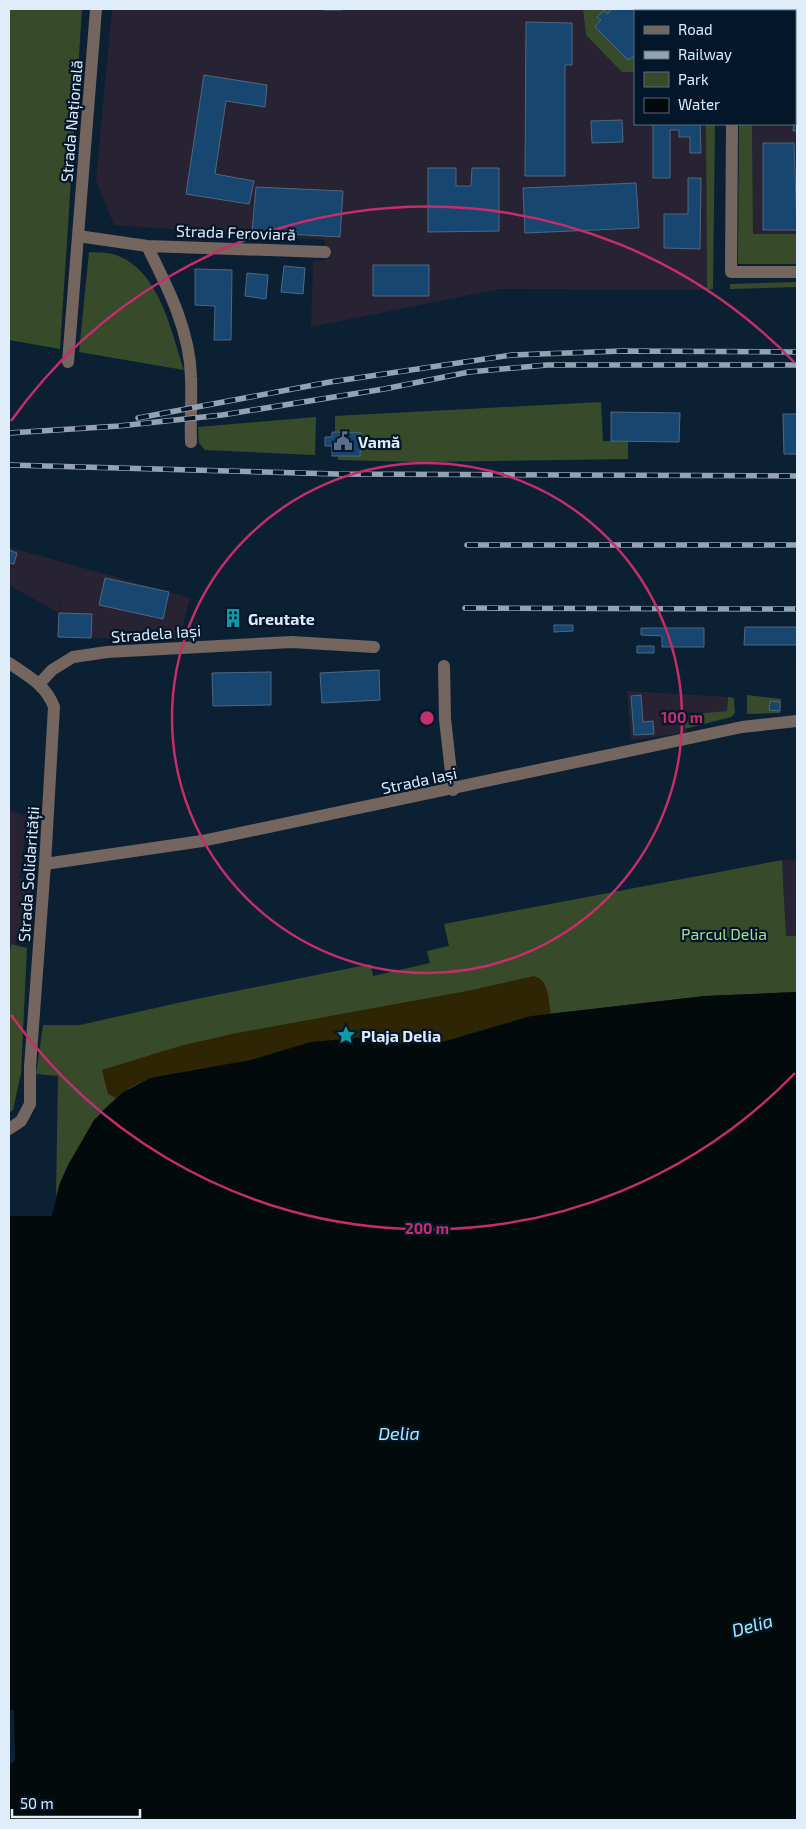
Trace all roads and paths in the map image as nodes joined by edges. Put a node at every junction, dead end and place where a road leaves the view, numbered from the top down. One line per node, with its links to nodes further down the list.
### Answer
1 (96, 9): 3 (street, Strada Națională)
2 (732, 125): 6 (street)
3 (78, 236): 4 (street, Strada Feroviară); 7 (street)
4 (146, 246): 5 (street, Strada Feroviară); 8 (street)
5 (325, 252)
6 (797, 272)
7 (68, 362)
8 (191, 442)
9 (374, 647): 12 (street, Stradela Iași)
10 (9, 663): 12 (street, Strada Solidarității)
11 (444, 666): 14 (street)
12 (40, 683): 15 (street, Strada Solidarității)
13 (797, 721): 14 (street, Strada Iași)
14 (453, 790): 15 (street, Strada Iași)
15 (46, 864): 16 (street, Strada Solidarității)
16 (9, 1129)

